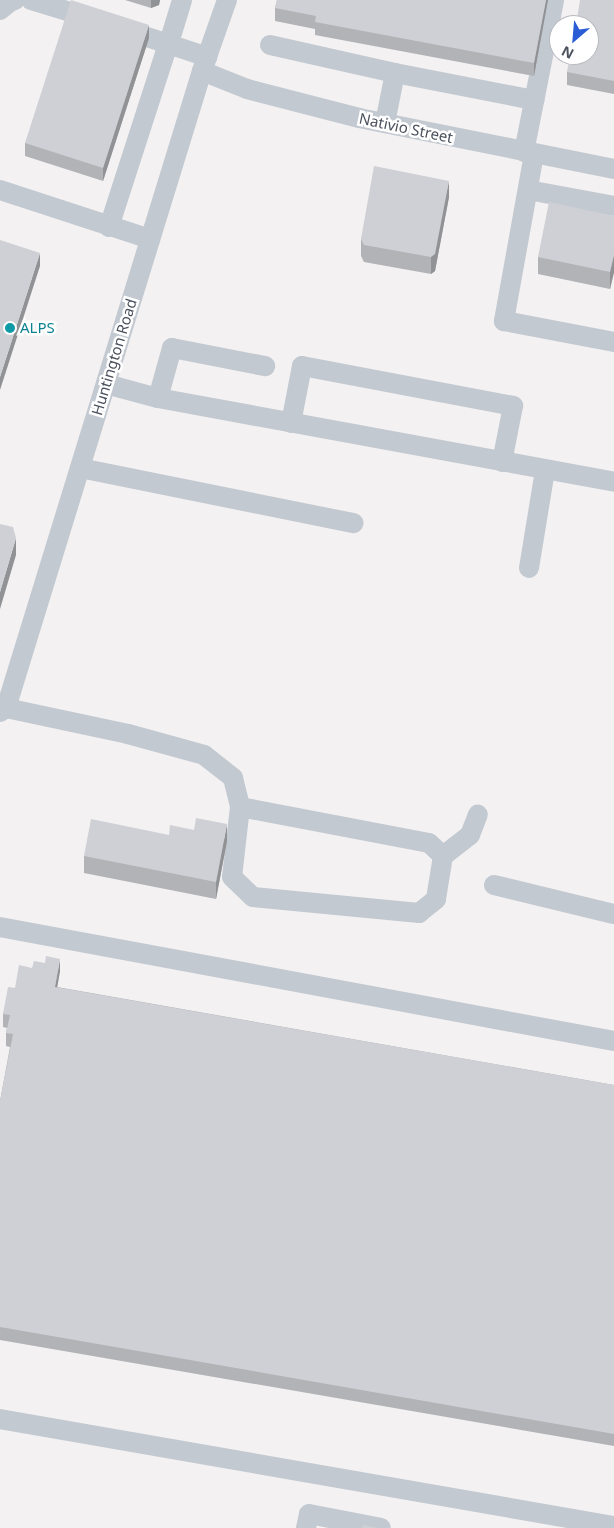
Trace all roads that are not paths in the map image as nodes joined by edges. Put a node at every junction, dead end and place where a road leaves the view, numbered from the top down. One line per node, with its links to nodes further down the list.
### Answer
1 (15, 0): 7 (street)
2 (31, 0): 8 (street)
3 (69, 0): 8 (street)
4 (182, 0): 8 (street)
5 (227, 0): 10 (street, Huntington Road)
6 (554, 0): 12 (street)
7 (0, 10)
8 (170, 38): 10 (street, Nativio Street); 19 (street)
9 (270, 45): 11 (street)
10 (206, 58): 13 (street, Nativio Street); 20 (street, Huntington Road)
11 (395, 73): 12 (street); 13 (street)
12 (534, 100): 14 (street)
13 (385, 123): 14 (street, Nativio Street)
14 (529, 153): 15 (street, Nativio Street); 17 (street)
15 (614, 169)
16 (0, 190): 19 (street)
17 (528, 190): 18 (street); 21 (street)
18 (614, 206)
19 (110, 227): 20 (street)
20 (150, 239): 23 (street, Huntington Road)
21 (614, 342)
22 (265, 366): 24 (street)
23 (106, 384): 24 (street); 27 (street, Huntington Road)
24 (158, 398): 25 (street)
25 (290, 423): 26 (street); 26 (street)
26 (502, 462): 28 (street)
27 (80, 468): 30 (street); 32 (street, Huntington Road)
28 (545, 470): 29 (street); 31 (street)
29 (614, 482)
30 (354, 523)
31 (529, 568)
32 (3, 710): 33 (street)
33 (240, 807): 35 (street); 35 (street)
34 (478, 814): 35 (street)
35 (443, 856)
36 (494, 884): 37 (street)
37 (614, 914)
38 (0, 927): 39 (street)
39 (614, 1041)
40 (0, 1419): 41 (street)
41 (614, 1526)
42 (306, 1528): 43 (street)
43 (381, 1528)

